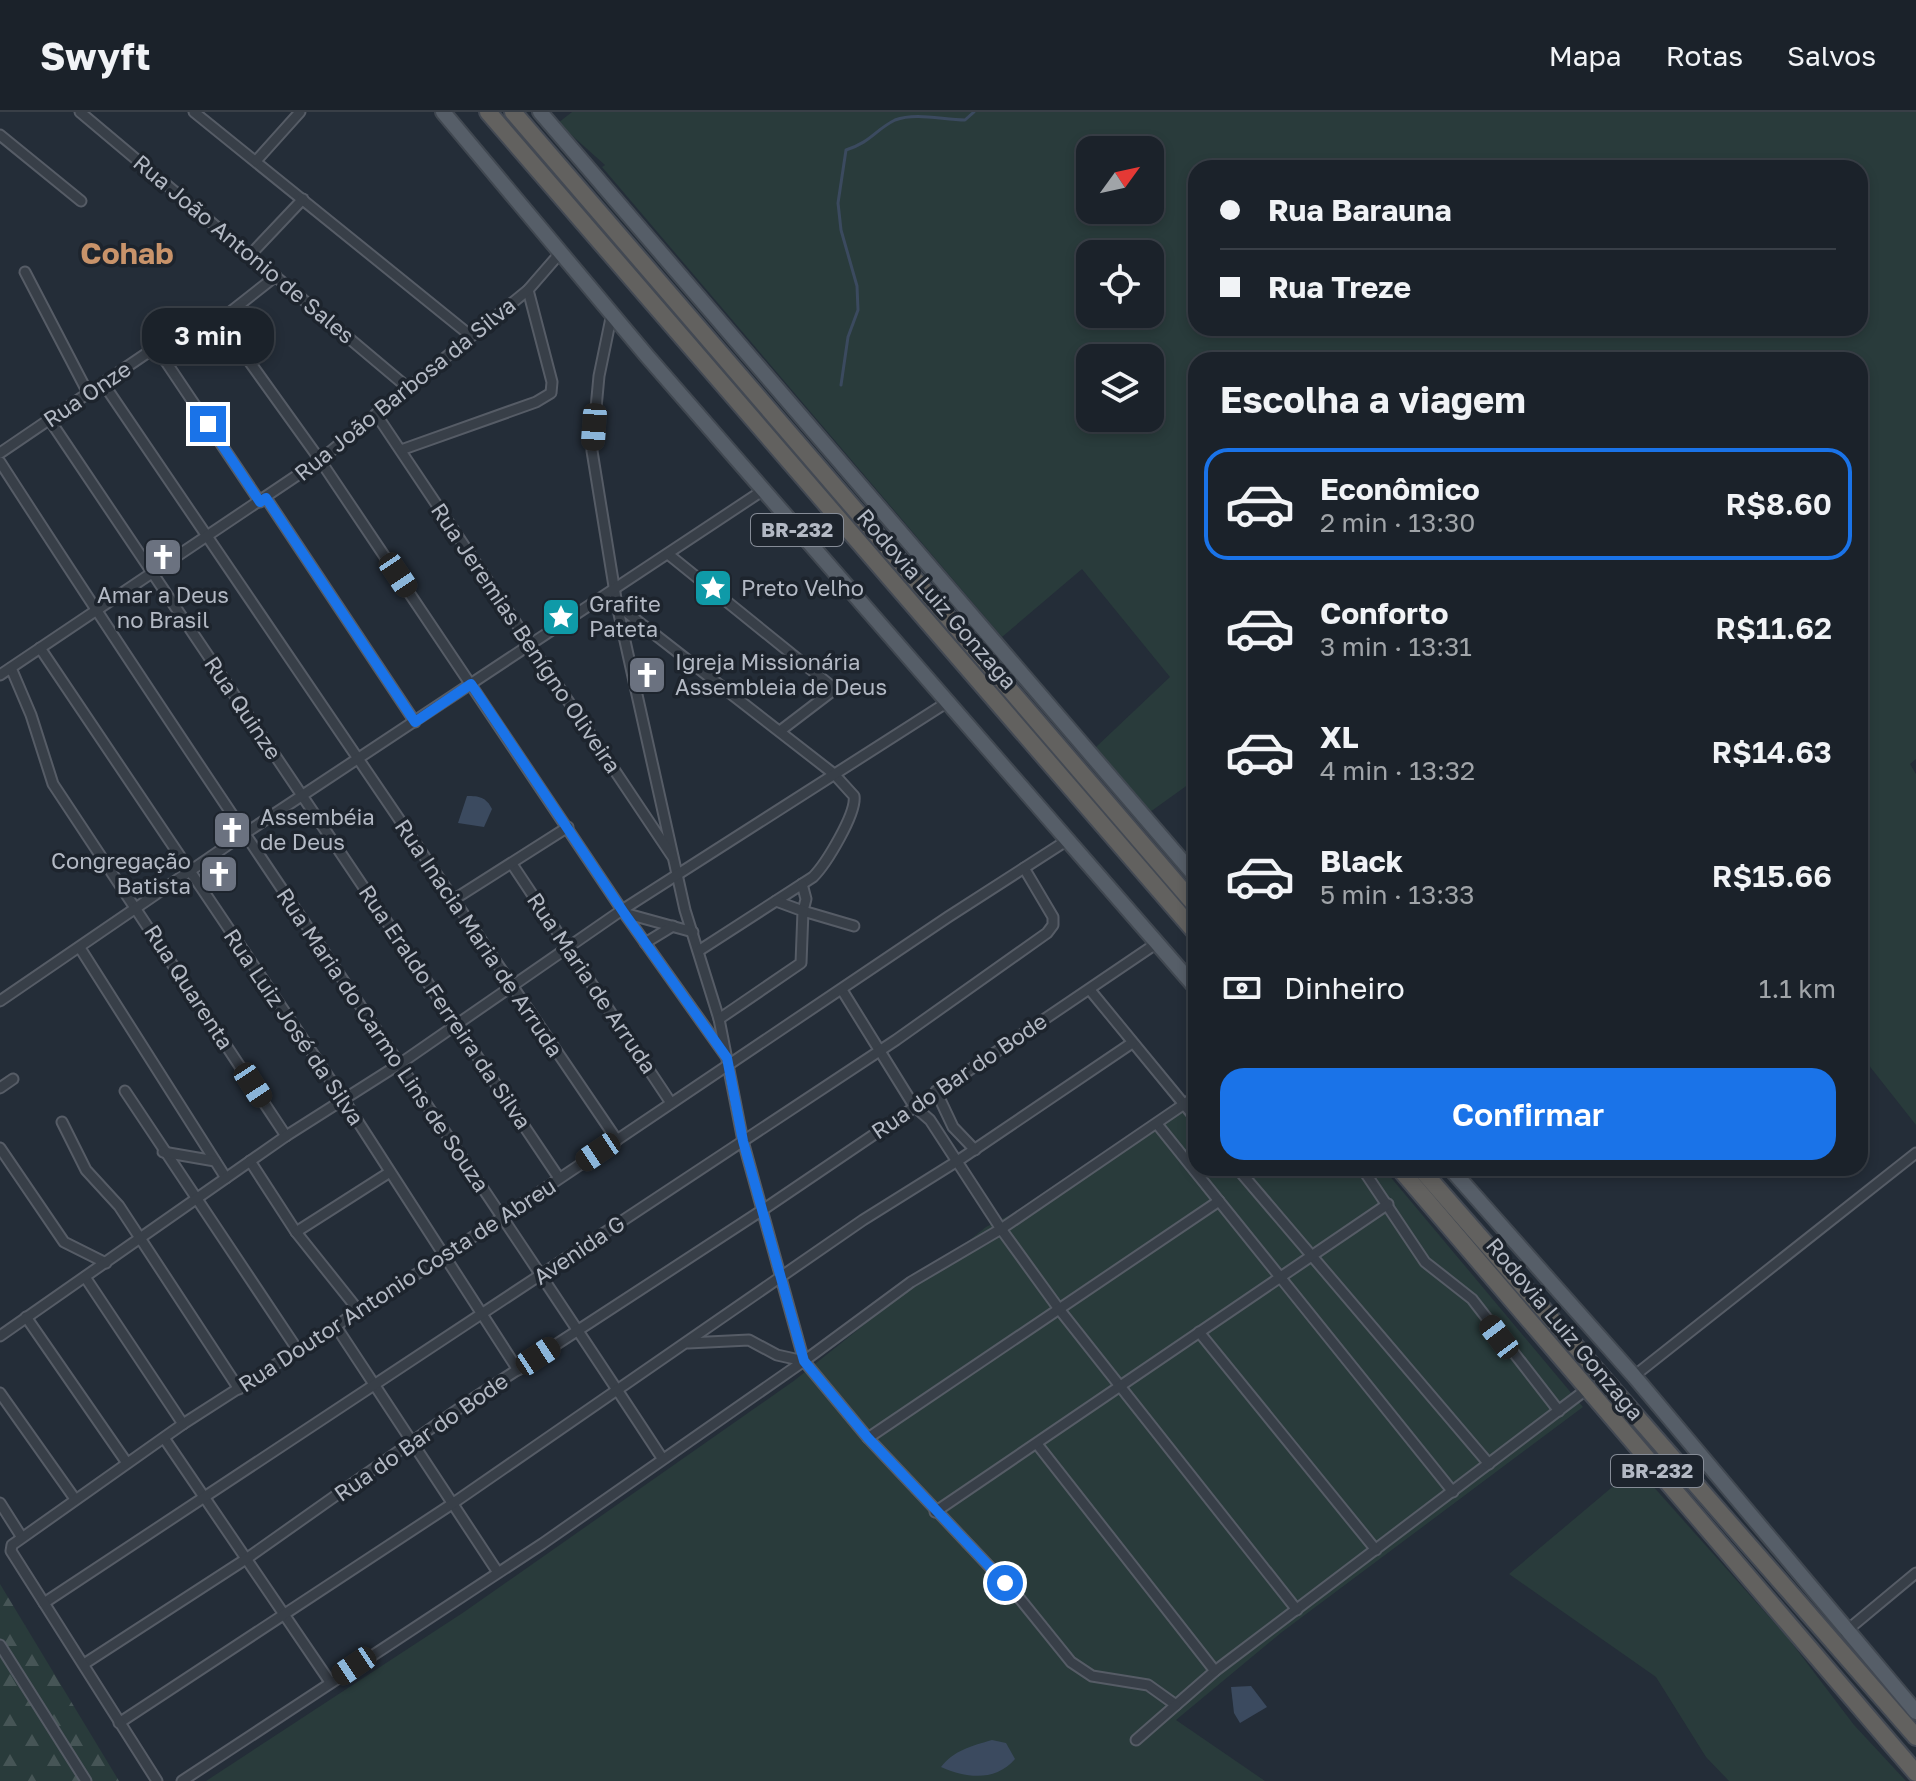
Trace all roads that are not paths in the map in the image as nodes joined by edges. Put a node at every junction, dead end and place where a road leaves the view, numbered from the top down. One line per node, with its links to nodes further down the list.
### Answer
1 (80, 112): 13 (street, Rua João Antonio de Sales)
2 (194, 112): 9 (street)
3 (300, 112): 9 (street)
4 (443, 112): 12 (main road, BR-232)
5 (488, 112): 65 (highway, Rodovia Luiz Gonzaga / BR-232)
6 (513, 112): 59 (highway, Rodovia Luiz Gonzaga / BR-232)
7 (540, 112): 55 (main road, BR-232)
8 (0, 135): 11 (street)
9 (256, 161): 10 (street)
10 (303, 199): 13 (street); 19 (street)
11 (81, 201)
12 (561, 252): 16 (street, Rua João Barbosa da Silva); 17 (main road, BR-232)
13 (251, 254): 15 (street, Rua João Antonio de Sales)
14 (25, 272): 23 (street)
15 (276, 276): 18 (street, Rua Onze); 22 (street, Rua João Antonio de Sales)
16 (528, 290): 19 (street, Rua João Barbosa da Silva); 26 (street, Rua João Barbosa da Silva)
17 (612, 313): 30 (main road, BR-232); 35 (street)
18 (218, 318): 20 (street, Rua Onze); 28 (street)
19 (471, 336): 22 (street, Rua João Barbosa da Silva)
20 (156, 347): 21 (street, Rua Onze); 31 (street)
21 (103, 383): 23 (street, Rua Onze); 32 (street, Rua Inacia Maria de Arruda)
22 (407, 387): 24 (street, Rua João Barbosa da Silva)
23 (88, 393): 25 (street, Rua Onze)
24 (376, 414): 26 (street, Rua Jeremias Benígno Oliveira); 28 (street, Rua João Barbosa da Silva)
25 (49, 419): 27 (street, Rua Onze); 34 (street, Rua Quinze)
26 (401, 450): 38 (street, Rua Jeremias Benígno Oliveira)
27 (0, 453)
28 (320, 460): 31 (street, Rua João Barbosa da Silva); 42 (street)
29 (0, 462): 37 (street, Rua Maria do Carmo Lins de Souza)
30 (762, 491): 33 (street); 43 (main road, BR-232)
31 (263, 500): 32 (street, Rua João Barbosa da Silva); 44 (street)
32 (207, 538): 34 (street, Rua João Barbosa da Silva); 46 (street, Rua Inacia Maria de Arruda)
33 (668, 554): 35 (street); 45 (street)
34 (152, 574): 37 (street, Rua João Barbosa da Silva); 48 (street, Rua Quinze)
35 (614, 590): 36 (street); 38 (street)
36 (617, 605): 45 (street); 52 (street)
37 (96, 611): 39 (street, Rua João Barbosa da Silva); 50 (street, Rua Maria do Carmo Lins de Souza)
38 (530, 644): 42 (street); 52 (street, Rua Jeremias Benígno Oliveira)
39 (40, 648): 40 (street, Rua João Barbosa da Silva); 56 (street, Rua Luiz José da Silva)
40 (11, 668): 41 (street, Rua João Barbosa da Silva); 62 (street, Rua Quarenta)
41 (0, 675)
42 (471, 684): 44 (street); 49 (street)
43 (946, 703): 47 (street); 51 (main road, BR-232)
44 (415, 722): 46 (street)
45 (780, 731): 47 (street)
46 (359, 760): 48 (street); 60 (street, Rua Inacia Maria de Arruda)
47 (834, 774): 57 (street); 58 (street)
48 (304, 796): 50 (street); 80 (street, Rua Eraldo Ferreira da Silva)
49 (568, 827): 53 (street); 64 (street)
50 (244, 834): 56 (street); 84 (street, Rua Maria do Carmo Lins de Souza)
51 (1066, 841): 54 (street, Rua Doutor Antonio Costa de Abreu); 70 (main road, BR-232)
52 (676, 862): 57 (street)
53 (512, 864): 60 (street); 72 (street, Rua Maria de Arruda)
54 (1024, 868): 76 (street, Rua Doutor Antonio Costa de Abreu); 82 (street, Avenida G)
55 (1188, 868)
56 (189, 873): 62 (street); 89 (street, Rua Luiz José da Silva)
57 (678, 874): 64 (street); 68 (street)
58 (802, 884): 61 (street); 63 (street)
59 (1188, 897)
60 (453, 900): 75 (street, Rua Inacia Maria de Arruda)
61 (776, 901): 63 (street); 73 (street)
62 (138, 908): 71 (street); 97 (street, Rua Quarenta)
63 (803, 911): 67 (street); 79 (street)
64 (623, 912): 66 (street); 69 (street); 72 (street)
65 (1188, 924)
66 (673, 926): 68 (street); 69 (street)
67 (854, 926)
68 (693, 932): 73 (street)
69 (645, 943): 83 (street)
70 (1157, 943): 74 (main road); 77 (street, Rua do Bar do Bode)
71 (80, 948): 78 (street); 105 (street)
72 (569, 948): 75 (street); 91 (street, Rua Maria de Arruda)
73 (700, 950): 79 (street)
74 (1188, 979)
75 (512, 987): 80 (street); 98 (street, Rua Inacia Maria de Arruda)
76 (842, 990): 82 (street); 83 (street, Rua Doutor Antonio Costa de Abreu)
77 (1090, 990): 81 (street); 88 (street, Rua do Bar do Bode)
78 (0, 1001)
79 (719, 1019): 83 (street)
80 (457, 1026): 84 (street); 116 (street, Rua Eraldo Ferreira da Silva)
81 (1132, 1043): 92 (street); 101 (street)
82 (879, 1050): 93 (street); 99 (street, Avenida G)
83 (728, 1062): 91 (street, Rua Doutor Antonio Costa de Abreu); 99 (street)
84 (401, 1063): 89 (street); 121 (street, Rua Maria do Carmo Lins de Souza)
85 (13, 1079): 86 (street)
86 (0, 1088)
87 (125, 1091): 102 (street)
88 (936, 1091): 93 (street, Rua do Bar do Bode); 101 (street)
89 (344, 1100): 97 (street); 108 (street, Rua Luiz José da Silva)
90 (1188, 1101): 92 (street)
91 (671, 1103): 98 (street, Rua Doutor Antonio Costa de Abreu)
92 (1183, 1104): 94 (street); 96 (street)
93 (914, 1106): 104 (street); 120 (street, Rua do Bar do Bode)
94 (1188, 1110)
95 (62, 1122): 124 (street)
96 (1157, 1124): 107 (street); 122 (street)
97 (286, 1136): 106 (street)
98 (617, 1140): 116 (street, Rua Doutor Antonio Costa de Abreu)
99 (743, 1141): 120 (street); 128 (street, Avenida G)
100 (0, 1148): 127 (street)
101 (975, 1150): 104 (street)
102 (163, 1152): 105 (street); 117 (street)
103 (1916, 1153): 144 (street)
104 (959, 1160): 122 (street); 130 (street)
105 (215, 1161): 115 (street)
106 (250, 1161): 115 (street); 123 (street)
107 (1188, 1162)
108 (390, 1172): 123 (street); 125 (street, Rua Luiz José da Silva)
109 (1199, 1176): 118 (street)
110 (1244, 1176): 126 (street)
111 (1368, 1176): 119 (street)
112 (1406, 1176): 149 (highway, Rodovia Luiz Gonzaga / BR-232)
113 (1427, 1176): 182 (highway, Rodovia Luiz Gonzaga / BR-232)
114 (1457, 1176): 144 (main road, BR-232)
115 (226, 1178): 117 (street)
116 (559, 1178): 121 (street, Rua Doutor Antonio Costa de Abreu)
117 (195, 1200): 124 (street); 141 (street)
118 (1219, 1201): 131 (street); 132 (street)
119 (1388, 1204): 126 (street); 151 (street)
120 (764, 1209): 130 (street); 137 (street, Rua do Bar do Bode)
121 (503, 1217): 125 (street, Rua Doutor Antonio Costa de Abreu); 128 (street, Rua Maria do Carmo Lins de Souza)
122 (1001, 1229): 132 (street); 142 (street)
123 (296, 1232): 133 (street)
124 (141, 1238): 127 (street); 147 (street)
125 (443, 1257): 133 (street, Rua Doutor Antonio Costa de Abreu); 134 (street, Rua Luiz José da Silva)
126 (1313, 1257): 131 (street); 159 (street)
127 (106, 1263): 129 (street)
128 (542, 1275): 134 (street, Avenida G); 137 (street, Rua Maria do Carmo Lins de Souza)
129 (85, 1277): 135 (street); 152 (street)
130 (781, 1277): 140 (street); 142 (street)
131 (1281, 1279): 138 (street); 160 (street)
132 (1059, 1309): 146 (street); 154 (street)
133 (359, 1311): 136 (street, Rua Doutor Antonio Costa de Abreu)
134 (482, 1316): 143 (street, Rua Luiz José da Silva); 145 (street, Avenida G)
135 (26, 1317): 139 (street); 158 (street)
136 (335, 1325): 141 (street, Rua Doutor Antonio Costa de Abreu); 145 (street)
137 (578, 1330): 143 (street, Rua do Bar do Bode); 148 (street, Rua Maria do Carmo Lins de Souza)
138 (1199, 1332): 146 (street); 167 (street)
139 (0, 1336)
140 (687, 1343): 142 (street); 148 (street)
141 (297, 1349): 147 (street, Rua Doutor Antonio Costa de Abreu)
142 (804, 1361): 154 (street); 157 (street)
143 (518, 1370): 155 (street, Rua do Bar do Bode)
144 (1634, 1376): 174 (main road, BR-232)
145 (375, 1385): 155 (street); 162 (street, Avenida G)
146 (1119, 1386): 156 (street); 172 (street)
147 (239, 1389): 152 (street, Rua Doutor Antonio Costa de Abreu)
148 (617, 1389): 157 (street, Rua Maria do Carmo Lins de Souza); 164 (street)
149 (1587, 1389): 151 (street); 184 (highway, Rodovia Luiz Gonzaga / BR-232)
150 (0, 1393): 161 (street)
151 (1559, 1411): 159 (street)
152 (183, 1424): 153 (street, Rua Doutor Antonio Costa de Abreu)
153 (164, 1438): 158 (street, Rua Doutor Antonio Costa de Abreu); 162 (street)
154 (868, 1438): 165 (street)
155 (412, 1442): 164 (street); 168 (street, Rua do Bar do Bode)
156 (1037, 1444): 165 (street); 177 (street)
157 (662, 1458): 169 (street)
158 (127, 1463): 161 (street, Rua Doutor Antonio Costa de Abreu)
159 (1489, 1464): 160 (street)
160 (1453, 1492): 167 (street)
161 (75, 1499): 166 (street, Rua Doutor Antonio Costa de Abreu)
162 (206, 1499): 168 (street); 171 (street, Avenida G)
163 (0, 1503): 166 (street)
164 (452, 1504): 169 (street); 173 (street)
165 (935, 1512): 179 (street)
166 (21, 1536): 171 (street, Rua Doutor Antonio Costa de Abreu)
167 (1376, 1550): 172 (street)
168 (246, 1559): 173 (street); 176 (street, Rua do Bar do Bode)
169 (497, 1571): 178 (street)
170 (1916, 1573): 174 (street)
171 (44, 1603): 176 (street)
172 (1297, 1610): 177 (street)
173 (284, 1615): 178 (street); 181 (street)
174 (1845, 1632): 180 (main road, BR-232)
175 (0, 1645): 185 (street)
176 (84, 1664): 181 (street)
177 (1215, 1671): 179 (street)
178 (330, 1682): 187 (street)
179 (1176, 1705): 183 (street)
180 (1916, 1712)
181 (119, 1723): 186 (street)
182 (1916, 1737)
183 (1136, 1740)
184 (1916, 1773)
185 (86, 1781)
186 (157, 1781)
187 (182, 1781)

